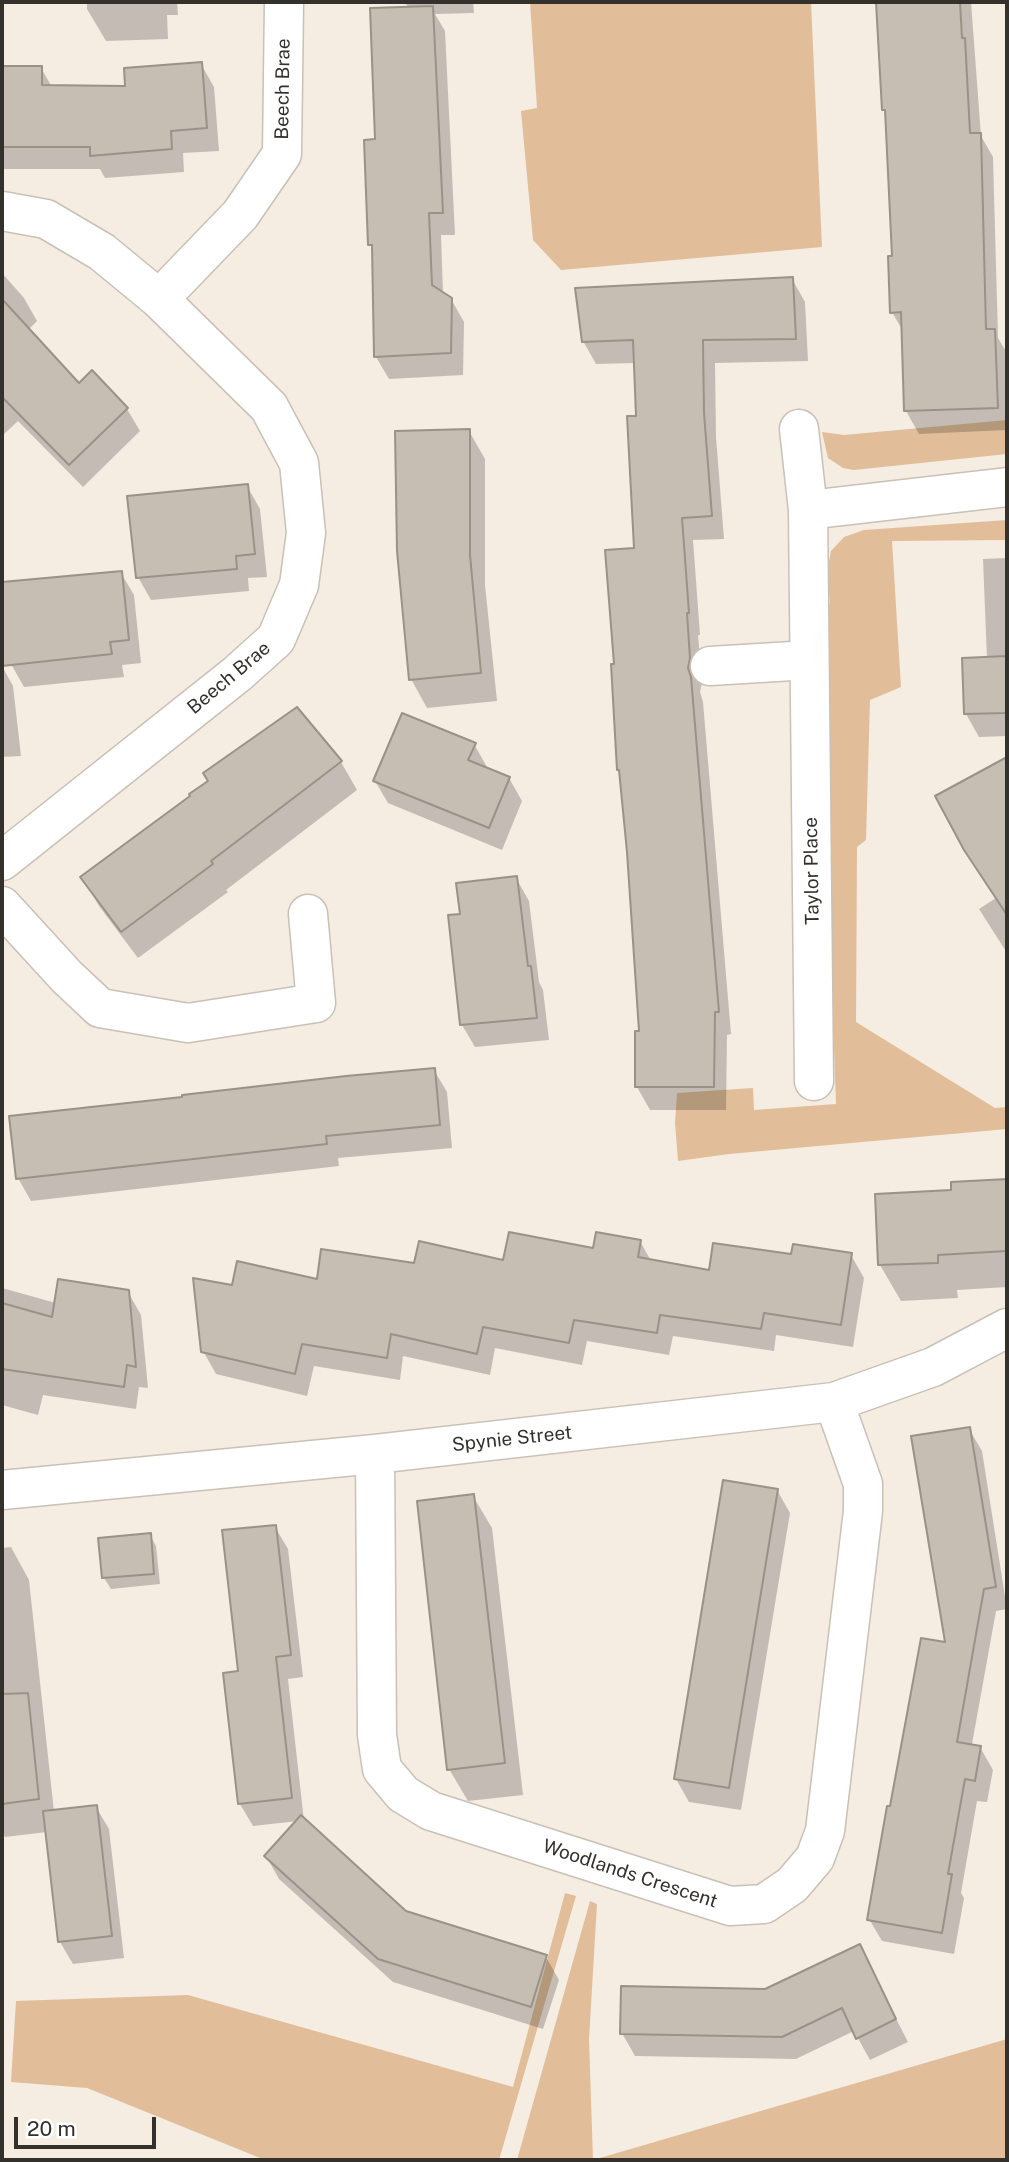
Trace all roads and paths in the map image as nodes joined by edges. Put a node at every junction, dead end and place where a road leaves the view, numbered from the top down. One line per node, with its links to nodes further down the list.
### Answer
1 (284, 2): 3 (street, Beech Brae)
2 (2, 211): 3 (street, Beech Brae)
3 (159, 299): 9 (street, Beech Brae)
4 (799, 429): 6 (street, Taylor Place)
5 (1007, 487): 6 (street)
6 (808, 510): 7 (street, Taylor Place)
7 (809, 660): 8 (street); 12 (street, Taylor Place)
8 (710, 666)
9 (2, 861)
10 (2, 906): 11 (street)
11 (308, 914)
12 (814, 1081)
13 (1007, 1328): 14 (street, Spynie Street)
14 (834, 1402): 15 (street, Spynie Street); 15 (street, Woodlands Crescent)
15 (375, 1454): 16 (street, Spynie Street)
16 (2, 1490)

